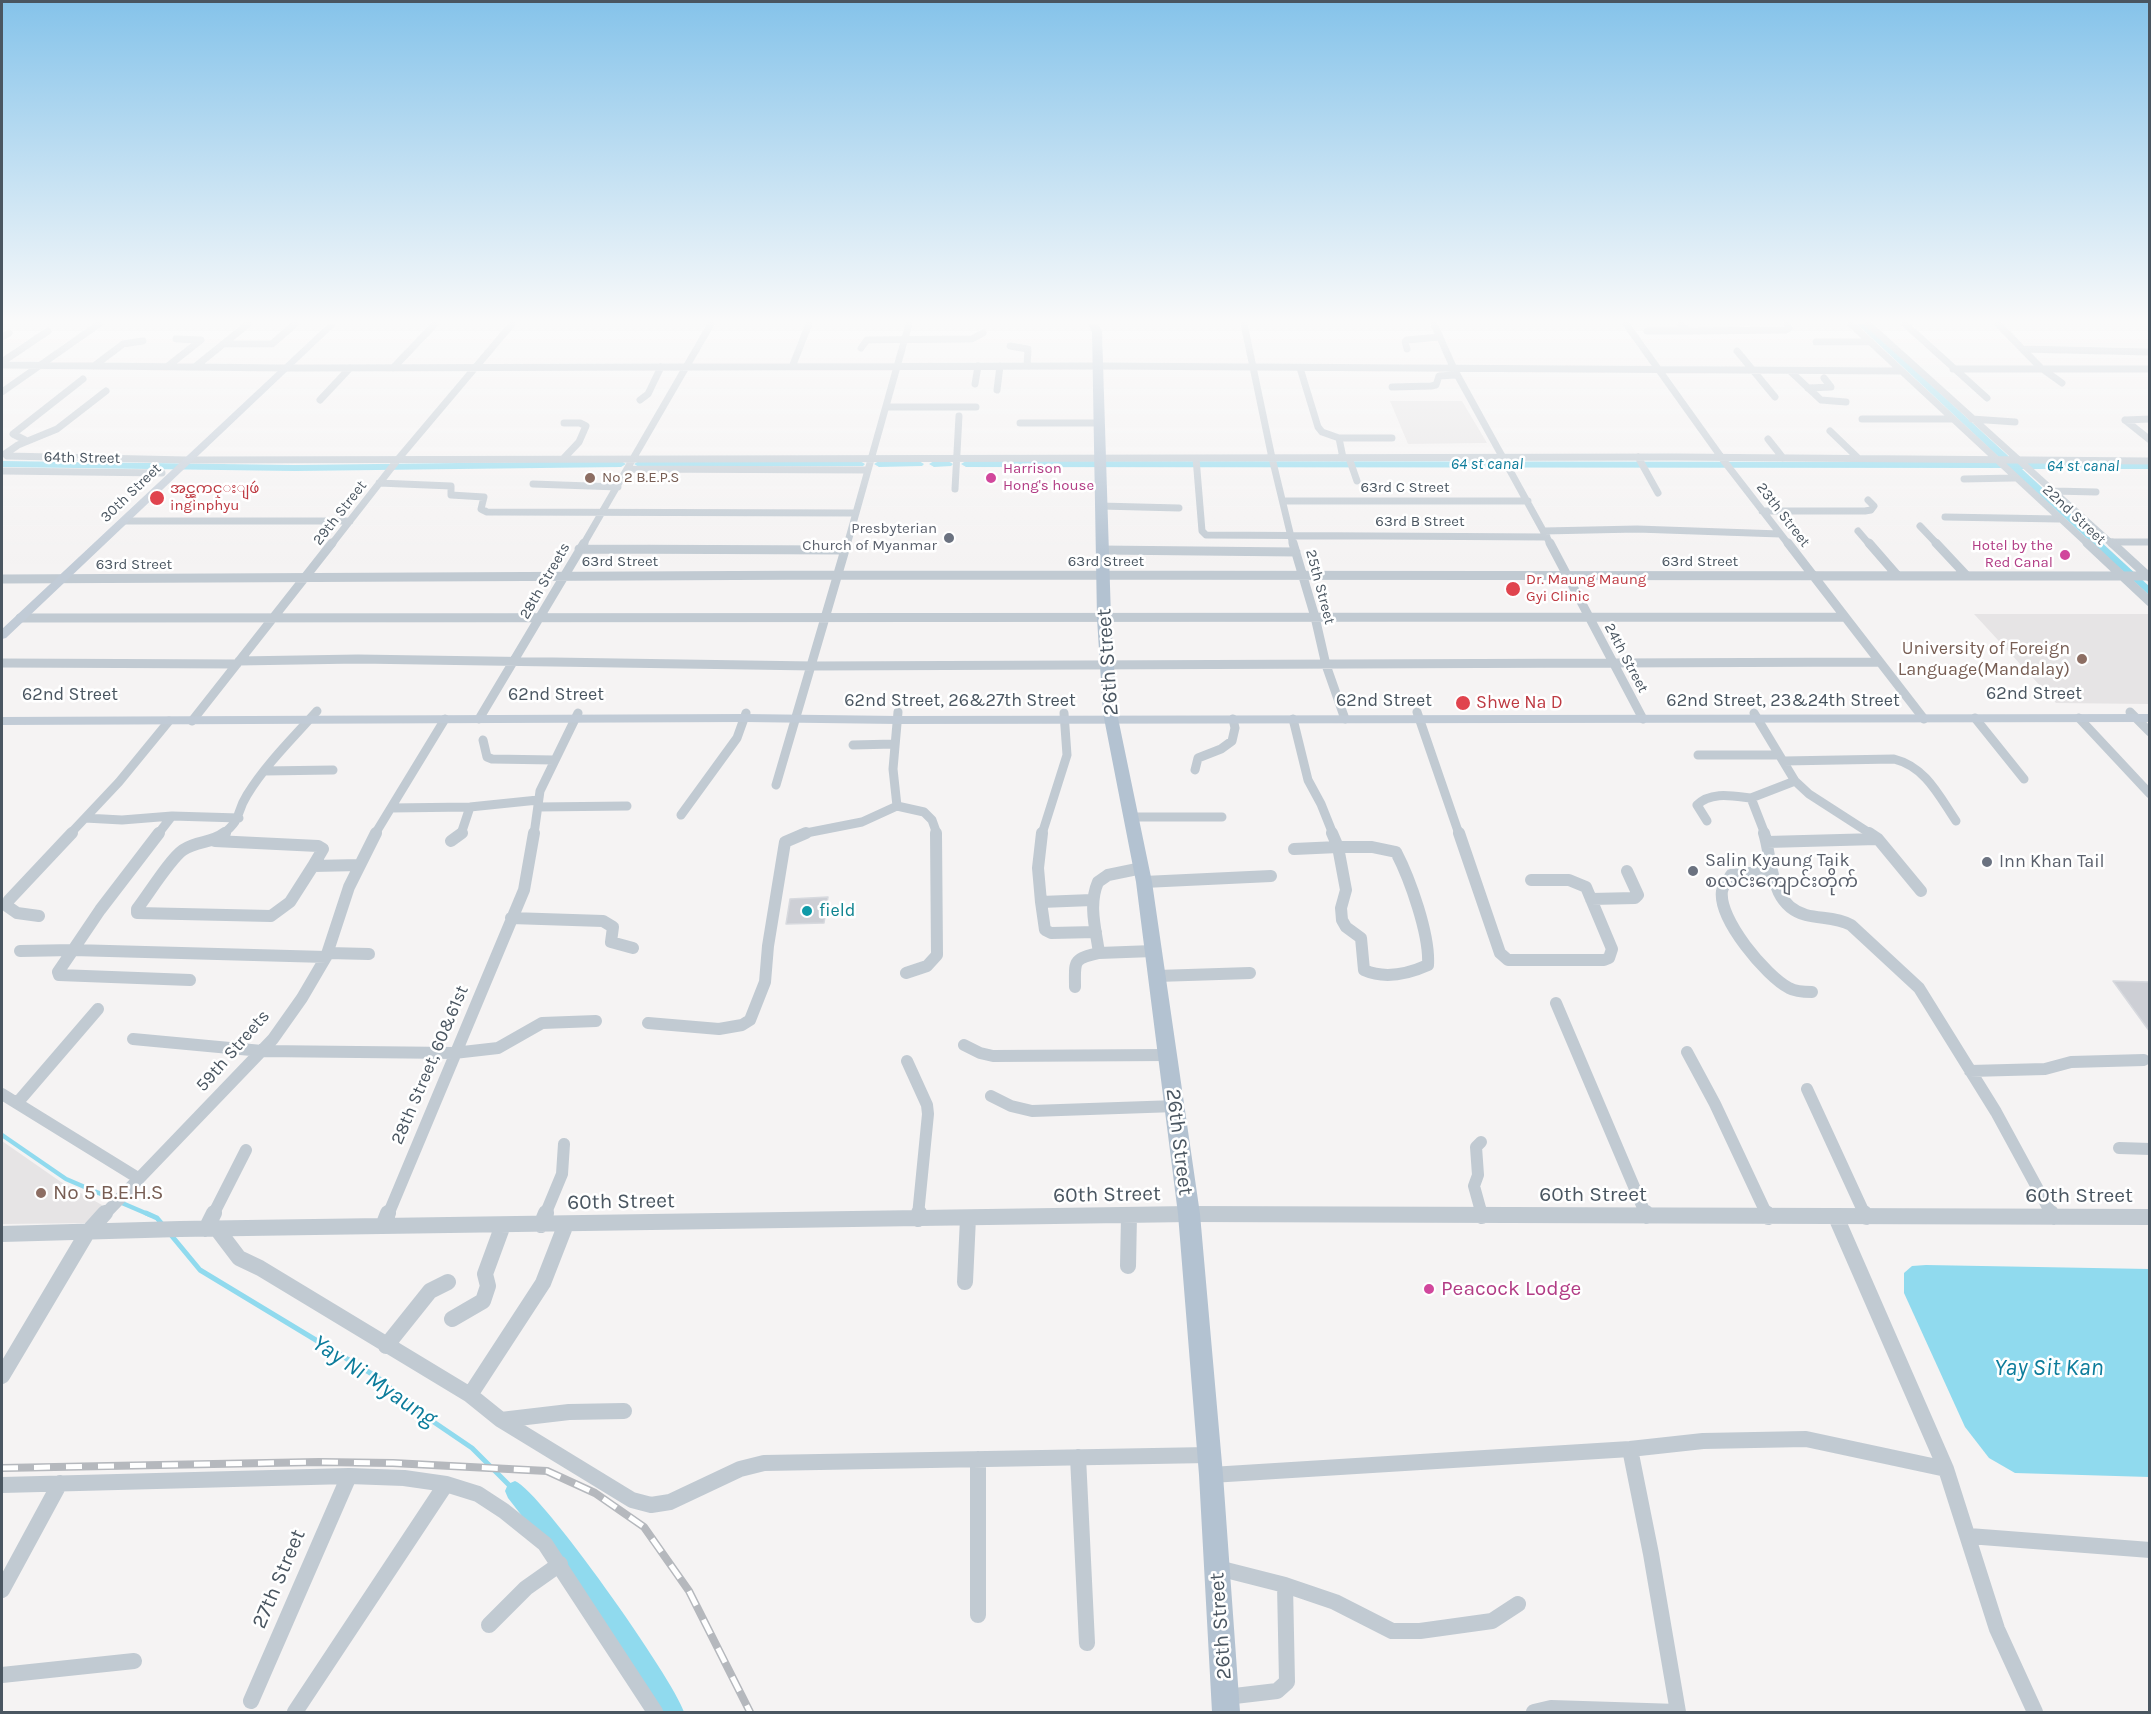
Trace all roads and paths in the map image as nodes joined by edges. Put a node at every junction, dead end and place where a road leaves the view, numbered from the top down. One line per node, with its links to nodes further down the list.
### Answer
1 (52, 404): 28 (street)
2 (89, 404): 28 (street)
3 (237, 404): 48 (main road, 30th Street)
4 (245, 404): 48 (main road, 30th Street)
5 (445, 404): 45 (street, 29th Street)
6 (666, 404): 46 (street, 28th Streets)
7 (1099, 404): 24 (main road)
8 (1262, 404): 38 (street, 25th Street)
9 (1311, 404): 26 (street)
10 (1474, 404): 39 (street, 24th Street)
11 (1683, 404): 41 (street, 23th Street)
12 (1935, 404): 18 (street, 22nd Street)
13 (1956, 404): 19 (street, 22nd Street)
14 (886, 406): 15 (street); 47 (street)
15 (976, 407)
16 (959, 416): 36 (street)
17 (1862, 419): 18 (street)
18 (1951, 419): 34 (street, 22nd Street)
19 (1972, 419): 21 (street); 44 (street, 22nd Street)
20 (2150, 419): 30 (street)
21 (2014, 422)
22 (564, 423): 33 (street)
23 (1020, 423): 24 (street)
24 (1100, 423): 43 (main road)
25 (1830, 431): 32 (street)
26 (1339, 438): 27 (street); 35 (street)
27 (1392, 438)
28 (25, 440): 48 (street)
29 (1768, 440): 31 (street)
30 (2150, 440)
31 (1783, 458): 32 (street, 64th Street); 41 (street, 64th Street)
32 (1857, 458): 34 (street, 64th Street)
33 (563, 459): 45 (street, 64th Street); 46 (street, 64th Street)
34 (1996, 459): 44 (street, 64th Street); 50 (street, 22nd Street)
35 (1348, 460): 38 (street, 64th Street); 39 (street, 64th Street); 52 (street)
36 (957, 461): 43 (street, 64th Street); 47 (street, 64th Street); 56 (street)
37 (1196, 461): 38 (street, 64th Street); 43 (street, 64th Street); 76 (street, 63rd B Street)
38 (1273, 461): 61 (street, 25th Street)
39 (1506, 461): 40 (street, 64th Street); 62 (street, 24th Street)
40 (1640, 461): 41 (street, 64th Street); 59 (street)
41 (1724, 461): 65 (street, 23th Street)
42 (2150, 461): 44 (street, 64th Street)
43 (1100, 462): 63 (main road, 26th Street)
44 (2019, 462): 57 (street, 22nd Street)
45 (395, 463): 48 (street, 64th Street); 53 (street, 29th Street)
46 (632, 463): 47 (street); 47 (street, 64th Street); 55 (street, 28th Streets)
47 (869, 463): 67 (street)
48 (175, 465): 49 (street, 64th Street); 70 (main road, 30th Street); 95 (main road, 30th Street)
49 (2, 471)
50 (2014, 478): 51 (street); 69 (street, 22nd Street)
51 (1964, 479)
52 (1357, 482)
53 (379, 483): 66 (street); 71 (street, 29th Street)
54 (533, 484): 55 (street)
55 (618, 487): 66 (street, 28th Streets)
56 (955, 489)
57 (2053, 491): 58 (street); 77 (street, 22nd Street)
58 (2096, 492)
59 (1658, 493)
60 (1868, 500): 65 (street)
61 (1283, 501): 62 (street, 63rd C Street); 76 (street, 25th Street)
62 (1528, 501): 74 (street, 24th Street)
63 (1101, 506): 64 (street); 81 (main road, 26th Street)
64 (1179, 508)
65 (1762, 511): 75 (street, 23th Street)
66 (602, 513): 67 (street); 79 (street, 28th Streets)
67 (855, 513): 80 (street)
68 (1946, 517): 69 (street)
69 (2058, 519): 87 (street, 22nd Street)
70 (124, 521): 71 (street); 96 (main road, 30th Street)
71 (350, 521): 93 (street, 29th Street)
72 (1920, 526): 86 (street)
73 (1858, 531): 83 (street)
74 (1546, 534): 75 (street, 63rd B Street); 76 (street, 63rd B Street); 91 (street, 24th Street)
75 (1780, 534): 85 (street, 23th Street)
76 (1293, 535): 82 (street, 25th Street)
77 (2111, 542): 78 (street); 92 (street, 22nd Street)
78 (2150, 542)
79 (579, 549): 80 (street); 88 (street, 28th Streets)
80 (845, 550): 84 (street)
81 (1102, 550): 82 (street); 89 (main road, 26th Street)
82 (1296, 552): 90 (street, 25th Street)
83 (1896, 574): 85 (street, 63rd Street); 86 (street, 63rd Street)
84 (838, 575): 88 (street, 63rd Street); 89 (street, 63rd Street); 104 (street)
85 (1812, 575): 91 (street, 63rd Street); 100 (street, 23th Street)
86 (1966, 575): 87 (street, 63rd Street)
87 (2123, 575): 92 (street, 63rd Street); 97 (street, 22nd Street)
88 (565, 576): 93 (street, 63rd Street); 103 (street, 28th Streets)
89 (1103, 576): 90 (street, 63rd Street); 105 (main road, 26th Street)
90 (1301, 576): 91 (street, 63rd Street); 98 (street, 25th Street)
91 (1568, 576): 99 (street, 24th Street)
92 (2149, 576)
93 (307, 577): 96 (street, 63rd Street); 102 (street, 29th Street)
94 (2, 579): 95 (street, 63rd Street)
95 (48, 579): 96 (street, 63rd Street); 106 (main road, 30th Street)
96 (62, 579): 101 (main road, 30th Street)
97 (2150, 602)
98 (1315, 617): 99 (street); 105 (street); 112 (street, 25th Street)
99 (1589, 617): 100 (street); 113 (street, 24th Street)
100 (1845, 617): 109 (street, 23th Street)
101 (20, 618): 102 (street); 107 (main road, 30th Street)
102 (273, 618): 103 (street); 108 (street, 29th Street)
103 (539, 618): 104 (street); 111 (street, 28th Streets)
104 (826, 618): 105 (street); 115 (street)
105 (1104, 618): 114 (main road, 26th Street)
106 (2, 624)
107 (2, 635)
108 (238, 662): 110 (street); 111 (street); 118 (street, 29th Street)
109 (1880, 662): 113 (street); 131 (street, 23th Street)
110 (2, 663)
111 (514, 663): 115 (street); 120 (street, 28th Streets)
112 (1326, 664): 113 (street); 114 (street); 127 (street, 25th Street)
113 (1613, 664): 129 (street, 24th Street)
114 (1108, 665): 115 (street); 126 (main road, 26th Street)
115 (813, 666): 123 (street)
116 (2, 712): 118 (main road, 62nd Street)
117 (2150, 712): 132 (main road, 62nd Street)
118 (195, 716): 119 (main road, 62nd Street); 139 (main road, 62nd Street)
119 (313, 716): 120 (main road, 62nd Street); 135 (main road, 62nd Street); 149 (street)
120 (482, 716): 121 (main road, 62nd Street, 26&27th Street); 135 (main road, 62nd Street)
121 (577, 716): 122 (main road, 62nd Street, 26&27th Street); 146 (street, 28th Street, 60&61st)
122 (745, 716): 123 (main road, 62nd Street, 26&27th Street); 160 (street)
123 (797, 716): 124 (main road, 62nd Street, 26&27th Street); 152 (street)
124 (897, 716): 125 (main road, 62nd Street, 26&27th Street); 142 (street)
125 (1064, 716): 126 (main road, 62nd Street, 26&27th Street); 184 (street)
126 (1111, 716): 127 (main road); 136 (main road, 62nd Street, 26&27th Street); 162 (main road, 26th Street)
127 (1345, 716): 128 (main road, 62nd Street); 137 (main road, 62nd Street)
128 (1418, 716): 129 (main road, 62nd Street); 182 (street)
129 (1641, 716): 130 (main road, 62nd Street, 23&24th Street)
130 (1755, 716): 131 (main road, 62nd Street, 23&24th Street); 145 (street)
131 (1921, 716): 132 (main road, 62nd Street); 133 (main road, 62nd Street)
132 (2138, 716): 134 (main road, 62nd Street); 140 (street)
133 (1975, 718): 134 (main road, 62nd Street); 150 (street)
134 (2079, 718): 153 (street)
135 (445, 719): 159 (street, 59th Streets)
136 (1233, 719): 137 (main road, 62nd Street); 148 (street)
137 (1293, 719): 172 (street)
138 (2, 721): 139 (main road, 62nd Street)
139 (168, 721): 164 (street)
140 (2150, 732)
141 (483, 740): 146 (street)
142 (894, 744): 143 (street); 157 (street)
143 (853, 746)
144 (1698, 755): 145 (street)
145 (1781, 758): 151 (street); 166 (street)
146 (555, 760): 155 (street, 28th Street, 60&61st)
147 (333, 770): 149 (street)
148 (1195, 770)
149 (266, 771): 165 (street)
150 (2024, 779)
151 (1795, 781): 154 (street); 168 (street)
152 (776, 785)
153 (2150, 794)
154 (1751, 798): 167 (street); 171 (street)
155 (538, 803): 156 (street); 158 (street); 186 (street, 28th Street, 60&61st)
156 (627, 806)
157 (897, 806): 195 (street); 204 (street)
158 (470, 807): 159 (street); 170 (street)
159 (391, 808): 174 (street, 59th Streets)
160 (681, 815)
161 (172, 816): 164 (street); 165 (street); 189 (street)
162 (1132, 817): 163 (street); 178 (main road, 26th Street)
163 (1222, 817)
164 (85, 818): 185 (street)
165 (239, 818): 169 (street)
166 (1956, 820)
167 (1707, 821)
168 (1878, 839): 171 (street); 181 (street)
169 (214, 841): 175 (street); 175 (street)
170 (451, 841)
171 (1767, 842): 177 (street)
172 (1338, 848): 172 (street); 173 (street)
173 (1294, 849)
174 (360, 865): 175 (street); 194 (street, 59th Streets)
175 (313, 866)
176 (1627, 871): 182 (street)
177 (1760, 871): 200 (street); 213 (street)
178 (1143, 875): 179 (street); 183 (street); 191 (main road, 26th Street)
179 (1271, 876)
180 (1531, 880): 182 (street)
181 (1921, 891)
182 (1591, 899)
183 (1092, 900): 184 (street); 187 (street)
184 (1041, 902): 187 (street)
185 (39, 916)
186 (511, 918): 188 (street); 209 (street, 28th Street, 60&61st)
187 (1096, 932): 192 (street)
188 (633, 948)
189 (73, 950): 190 (street); 194 (street); 198 (street)
190 (20, 951)
191 (1153, 951): 192 (street); 197 (main road, 26th Street)
192 (1099, 952): 199 (street)
193 (369, 954): 194 (street)
194 (327, 955): 207 (street, 59th Streets)
195 (906, 973)
196 (1250, 973): 197 (street)
197 (1157, 976): 210 (main road, 26th Street)
198 (190, 980)
199 (1075, 987)
200 (1812, 992)
201 (1556, 1003): 228 (street)
202 (98, 1010): 217 (street)
203 (596, 1021): 209 (street)
204 (648, 1023)
205 (134, 1040): 207 (street)
206 (964, 1044): 210 (street)
207 (262, 1051): 209 (street); 224 (street, 59th Streets)
208 (1687, 1052): 229 (street)
209 (454, 1053): 239 (street, 28th Street, 60&61st)
210 (1167, 1055): 218 (main road, 26th Street)
211 (2144, 1060): 213 (street)
212 (907, 1061): 235 (street)
213 (1970, 1071): 232 (street)
214 (1807, 1089): 231 (street)
215 (2, 1094): 217 (street)
216 (991, 1096): 218 (street)
217 (18, 1102): 224 (street)
218 (1176, 1106): 225 (main road, 26th Street)
219 (1481, 1142): 227 (street)
220 (564, 1144): 236 (street)
221 (2119, 1148): 222 (street)
222 (2150, 1149)
223 (246, 1150): 240 (street)
224 (138, 1178): 241 (street, 59th Streets)
225 (1189, 1214): 226 (street, 60th Street); 227 (street, 60th Street); 255 (main road, 26th Street)
226 (1129, 1216): 233 (street, 60th Street); 243 (street)
227 (1482, 1216): 228 (street, 60th Street)
228 (1647, 1216): 229 (street, 60th Street)
229 (1768, 1217): 230 (street, 60th Street)
230 (1836, 1217): 231 (street, 60th Street); 256 (street)
231 (1866, 1217): 232 (street, 60th Street)
232 (2053, 1217): 234 (street, 60th Street)
233 (968, 1218): 235 (street, 60th Street); 245 (street)
234 (2150, 1218)
235 (918, 1219): 237 (street, 60th Street)
236 (541, 1224): 237 (street, 60th Street); 238 (street, 60th Street)
237 (566, 1224): 249 (street)
238 (503, 1225): 239 (street, 60th Street); 246 (street)
239 (382, 1226): 240 (street, 60th Street)
240 (212, 1228): 241 (street, 60th Street); 247 (street)
241 (87, 1233): 242 (street, 60th Street); 248 (street, 59th Streets)
242 (2, 1234)
243 (1128, 1266)
244 (448, 1282): 247 (street)
245 (965, 1282)
246 (452, 1319)
247 (386, 1346): 249 (street)
248 (3, 1374)
249 (470, 1395): 251 (street)
250 (624, 1411): 251 (street)
251 (501, 1420): 254 (street)
252 (1630, 1449): 255 (street); 256 (street); 275 (street)
253 (1078, 1457): 254 (street); 255 (street); 270 (street)
254 (978, 1459): 268 (street)
255 (1210, 1465): 264 (main road, 26th Street)
256 (1946, 1469): 261 (street)
257 (349, 1476): 258 (street); 259 (street); 273 (street, 27th Street)
258 (60, 1483): 260 (street); 266 (street)
259 (446, 1484): 263 (street); 276 (street)
260 (2, 1485)
261 (1969, 1536): 262 (street); 279 (street)
262 (2150, 1550)
263 (560, 1564): 269 (street); 277 (street)
264 (1217, 1568): 265 (street); 274 (main road, 26th Street)
265 (1285, 1585): 267 (street); 274 (street)
266 (2, 1590)
267 (1518, 1604)
268 (978, 1615)
269 (489, 1626)
270 (1087, 1643)
271 (134, 1661): 272 (street)
272 (2, 1675)
273 (251, 1701)
274 (1226, 1705)
275 (1678, 1712): 278 (street)
276 (295, 1713)
277 (656, 1713)
278 (1534, 1713)
279 (2036, 1713)

